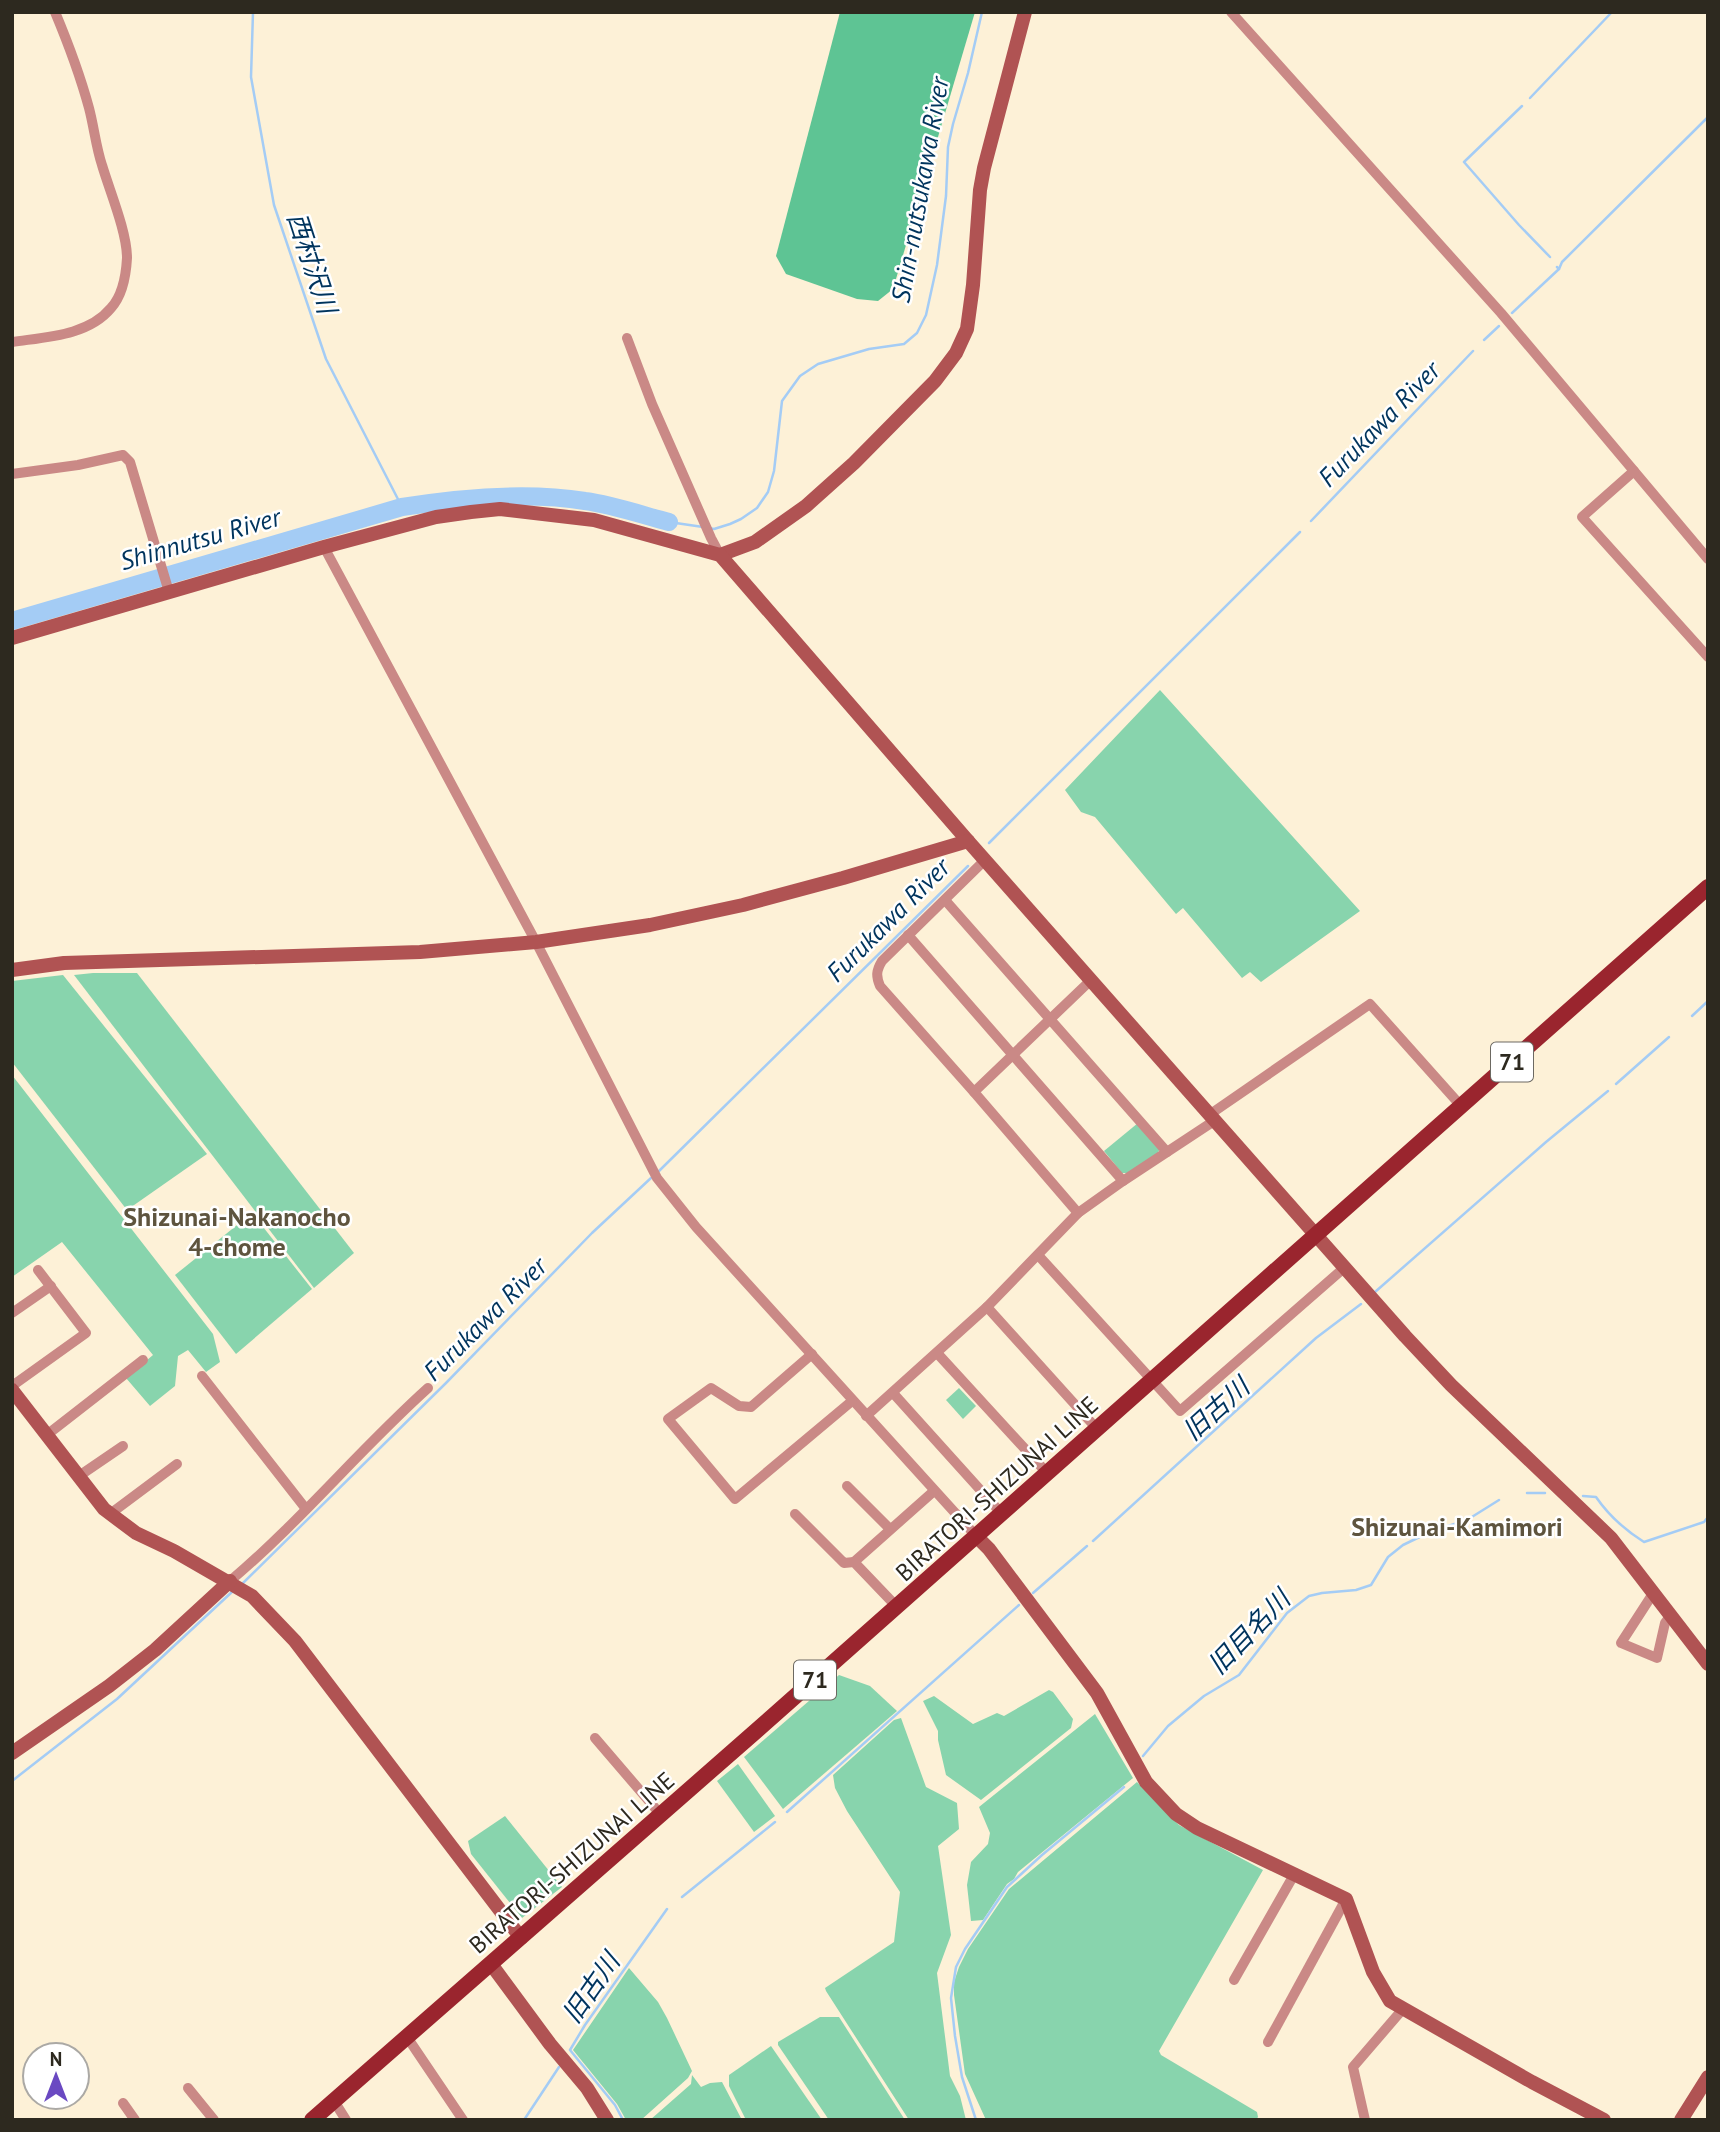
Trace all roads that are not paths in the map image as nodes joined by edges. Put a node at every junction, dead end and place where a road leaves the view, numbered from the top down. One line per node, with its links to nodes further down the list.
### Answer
1 (55, 12): 5 (street)
2 (1025, 12): 9 (street)
3 (1231, 12): 6 (street)
4 (627, 338): 9 (street)
5 (12, 342)
6 (1634, 471): 10 (street); 13 (street)
7 (12, 474): 11 (street)
8 (324, 547): 9 (street); 11 (street); 19 (street)
9 (720, 555): 14 (street)
10 (1708, 559)
11 (167, 588): 12 (street)
12 (12, 638)
13 (1708, 657)
14 (968, 841): 15 (street); 19 (street)
15 (985, 860): 17 (street); 21 (street)
16 (1708, 887): 25 (main road, BIRATORI-SHIZUNAI LINE / 71)
17 (945, 900): 18 (street); 22 (street)
18 (908, 935): 23 (street); 24 (street)
19 (536, 942): 20 (street); 38 (street)
20 (12, 970)
21 (1091, 980): 22 (street); 26 (street)
22 (1051, 1020): 23 (street); 27 (street)
23 (1013, 1056): 24 (street); 28 (street)
24 (974, 1093): 29 (street)
25 (1462, 1107): 26 (street); 30 (main road, BIRATORI-SHIZUNAI LINE / 71)
26 (1212, 1118): 27 (street); 30 (street)
27 (1167, 1152): 28 (street)
28 (1123, 1181): 29 (street)
29 (1078, 1213): 31 (street)
30 (1317, 1237): 32 (street); 41 (main road, BIRATORI-SHIZUNAI LINE / 71)
31 (1038, 1255): 35 (street); 41 (street)
32 (1344, 1268): 41 (street); 63 (street)
33 (38, 1270): 34 (street)
34 (51, 1286): 36 (street); 42 (street)
35 (988, 1307): 37 (street); 47 (street)
36 (12, 1313)
37 (937, 1353): 44 (street); 51 (street)
38 (812, 1354): 45 (street); 45 (street)
39 (142, 1360): 48 (street)
40 (202, 1376): 55 (street)
41 (1152, 1382): 47 (main road, BIRATORI-SHIZUNAI LINE / 71)
42 (12, 1388): 48 (street)
43 (428, 1388): 55 (street)
44 (893, 1393): 46 (street); 58 (street)
45 (852, 1401): 46 (street)
46 (866, 1416): 54 (street)
47 (1098, 1430): 51 (main road, BIRATORI-SHIZUNAI LINE / 71)
48 (48, 1434): 52 (street)
49 (122, 1446): 52 (street)
50 (177, 1464): 56 (street)
51 (1048, 1474): 58 (main road, BIRATORI-SHIZUNAI LINE / 71)
52 (79, 1476): 56 (street)
53 (847, 1486): 59 (street)
54 (934, 1491): 59 (street); 60 (street)
55 (306, 1509): 62 (street)
56 (110, 1514): 62 (street)
57 (795, 1514): 61 (street)
58 (1002, 1514): 60 (main road, BIRATORI-SHIZUNAI LINE / 71)
59 (890, 1529): 61 (street)
60 (977, 1537): 64 (main road, BIRATORI-SHIZUNAI LINE / 71); 70 (street)
61 (854, 1562): 64 (street)
62 (236, 1585): 68 (street); 72 (street)
63 (1654, 1592): 65 (street); 65 (street)
64 (897, 1607): 69 (main road, BIRATORI-SHIZUNAI LINE / 71)
65 (1671, 1615): 66 (street)
66 (1708, 1664)
67 (595, 1738): 69 (street)
68 (12, 1753)
69 (661, 1815): 72 (main road, BIRATORI-SHIZUNAI LINE / 71)
70 (1295, 1873): 71 (street); 74 (street)
71 (1346, 1899): 75 (street); 77 (street)
72 (521, 1938): 73 (main road, BIRATORI-SHIZUNAI LINE / 71)
73 (491, 1964): 76 (main road, BIRATORI-SHIZUNAI LINE / 71); 87 (street)
74 (1234, 1980)
75 (1402, 2010): 88 (street); 89 (street)
76 (407, 2037): 80 (main road, BIRATORI-SHIZUNAI LINE / 71); 86 (street)
77 (1268, 2042)
78 (1708, 2077): 90 (street)
79 (188, 2088): 83 (street)
80 (334, 2101): 84 (main road, BIRATORI-SHIZUNAI LINE / 71); 85 (street)
81 (123, 2103): 82 (street)
82 (135, 2120)
83 (214, 2120)
84 (312, 2120)
85 (346, 2120)
86 (463, 2120)
87 (607, 2120)
88 (1365, 2120)
89 (1604, 2120)
90 (1681, 2120)

